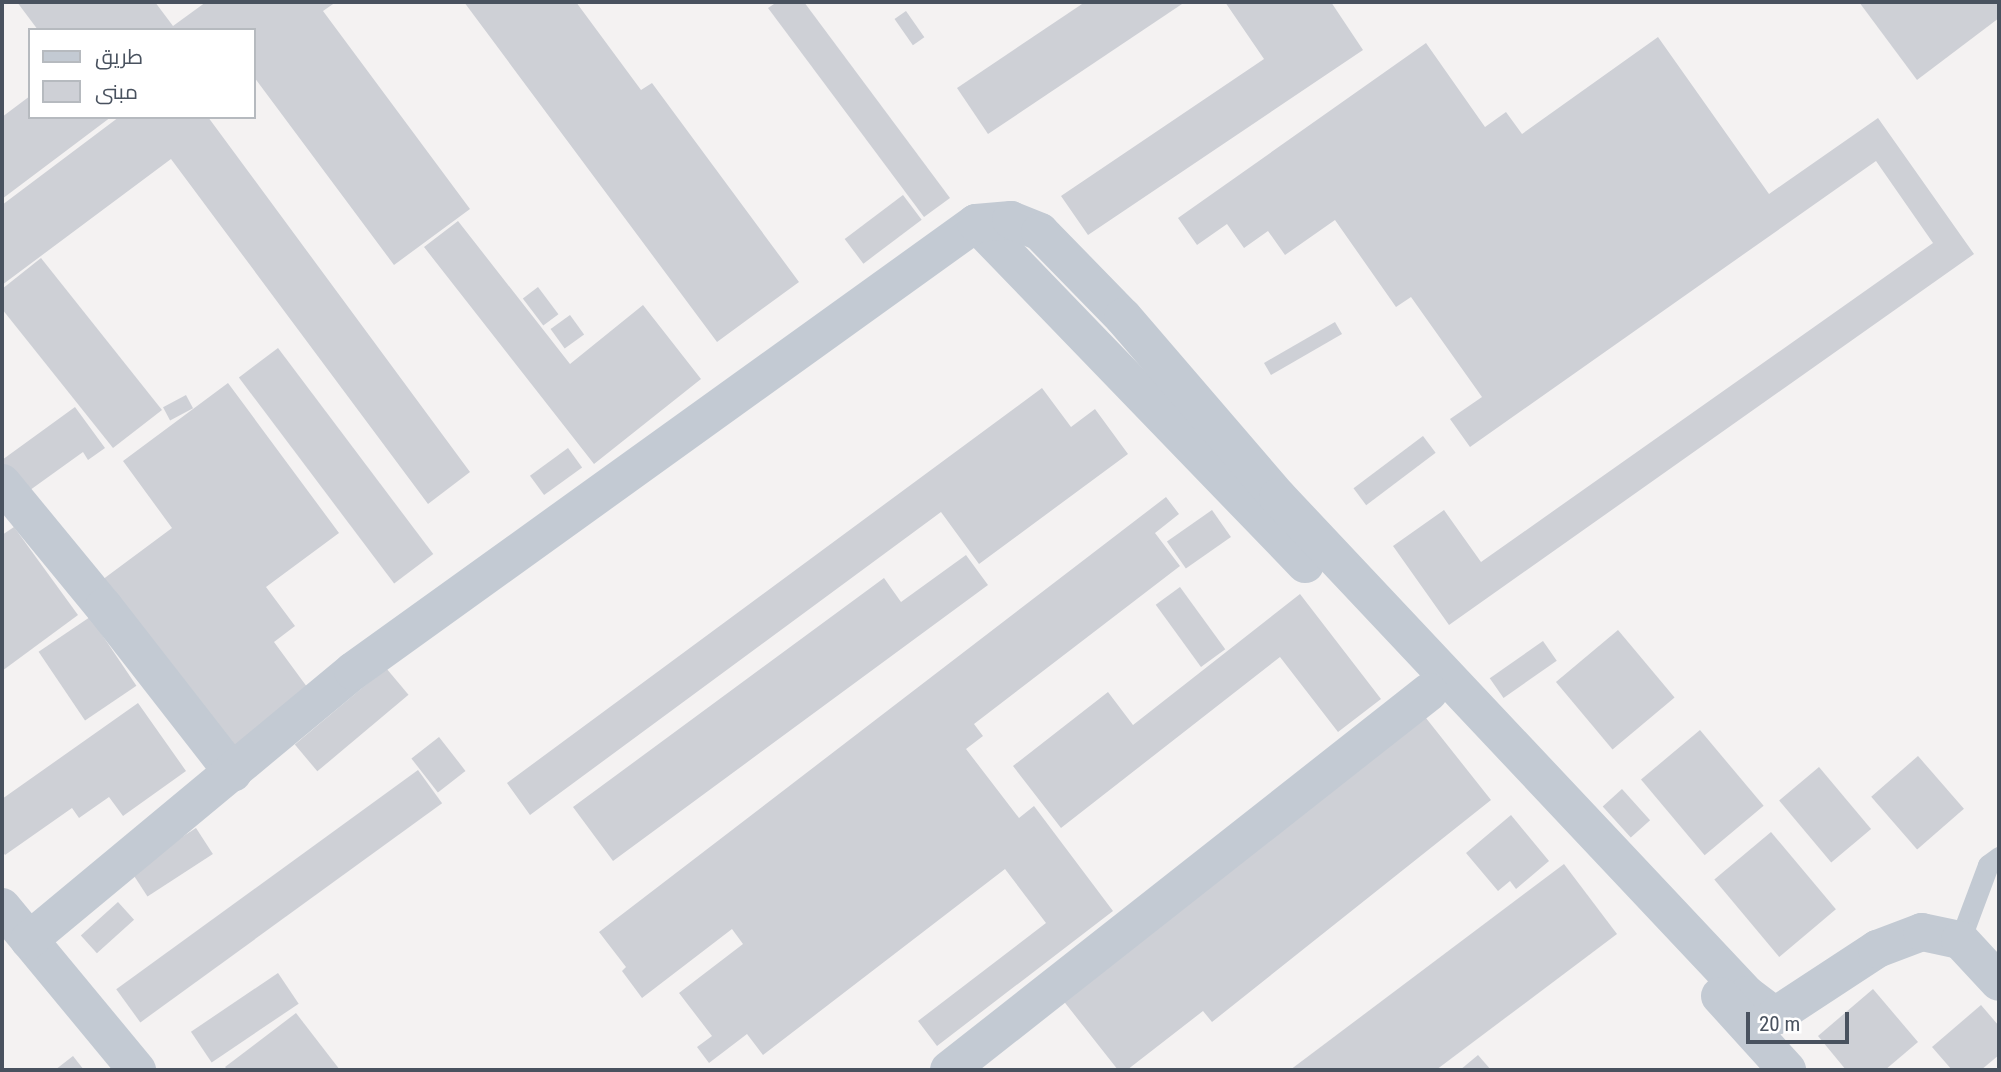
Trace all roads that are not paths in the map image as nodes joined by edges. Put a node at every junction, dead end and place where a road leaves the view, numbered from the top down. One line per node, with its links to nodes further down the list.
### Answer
1 (976, 223): 3 (street); 4 (street); 8 (street)
2 (2, 483): 4 (street)
3 (1429, 692): 11 (street); 12 (street)
4 (233, 773): 7 (street)
5 (1999, 858): 8 (lane)
6 (2, 907): 7 (street)
7 (29, 940): 10 (street)
8 (1960, 940): 9 (street)
9 (1999, 982)
10 (137, 1070)
11 (949, 1070)
12 (1787, 1070)

